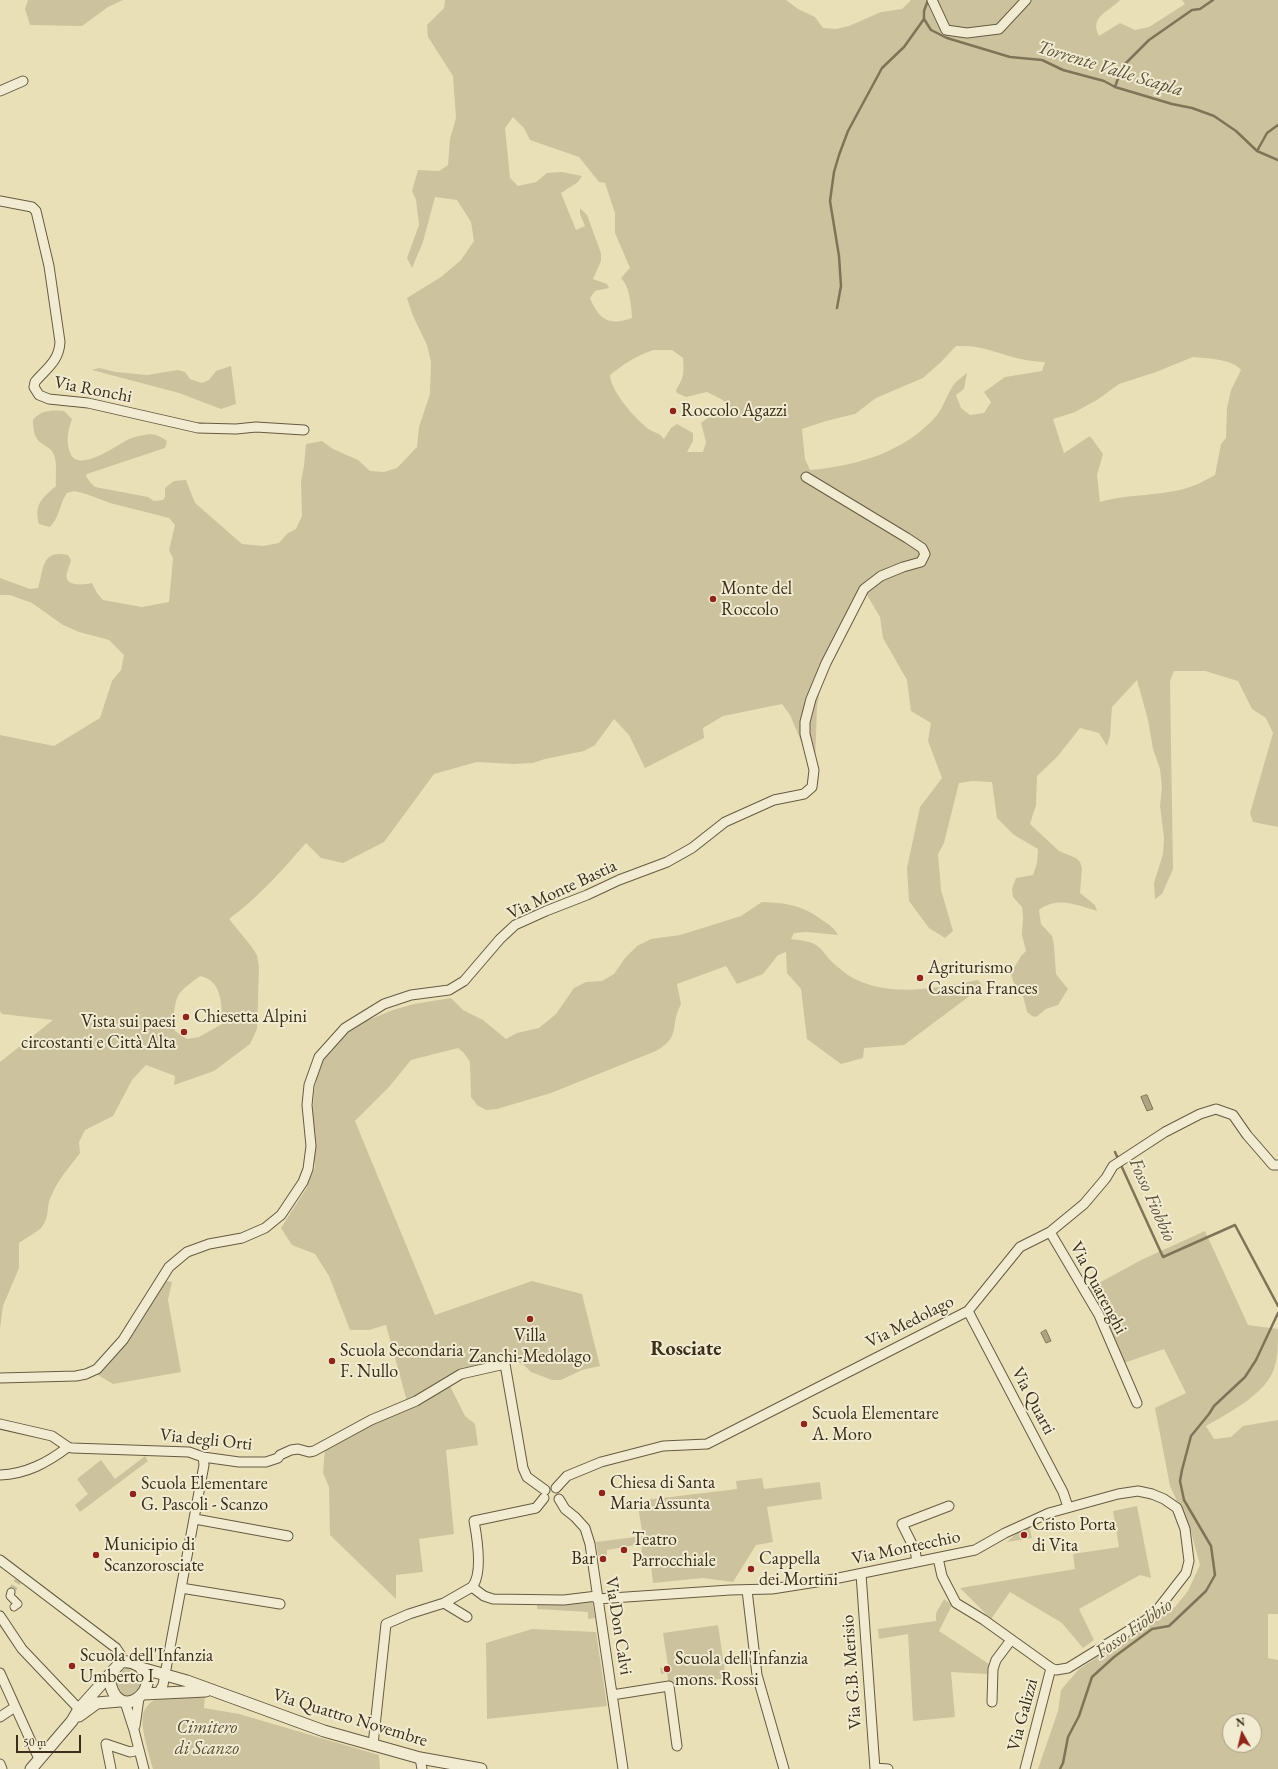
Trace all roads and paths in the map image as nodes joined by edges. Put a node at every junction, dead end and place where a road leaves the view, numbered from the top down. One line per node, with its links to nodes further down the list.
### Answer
1 (932, 0): 2 (street)
2 (1026, 0)
3 (24, 82): 4 (street)
4 (0, 91)
5 (0, 201): 6 (street, Via Ronchi)
6 (304, 430)
7 (806, 477): 11 (street, Via Monte Bastia)
8 (1278, 1165): 9 (street, Via Medolago)
9 (1050, 1232): 10 (street, Via Medolago); 12 (street, Via Quarenghi)
10 (968, 1311): 17 (street, Via Medolago); 21 (street, Via Quarti)
11 (0, 1378)
12 (1137, 1403)
13 (0, 1424): 14 (street)
14 (68, 1447): 15 (street, Via degli Orti); 16 (street)
15 (203, 1457): 18 (street, Via degli Orti); 22 (street)
16 (0, 1475)
17 (556, 1488): 18 (street); 19 (street)
18 (544, 1494): 19 (street); 28 (street)
19 (559, 1499): 32 (street, Via Don Calvi)
20 (948, 1506): 26 (street)
21 (1068, 1507): 24 (street, Via Montecchio); 41 (street, Via Montecchio)
22 (195, 1519): 23 (street); 29 (street)
23 (288, 1536)
24 (938, 1558): 26 (street, Via Montecchio); 38 (street)
25 (0, 1560): 39 (street)
26 (917, 1562): 27 (street, Via Montecchio)
27 (861, 1574): 30 (street, Via Montecchio); 69 (street, Via G.B. Merisio)
28 (472, 1587): 32 (street, Via Montecchio); 33 (street)
29 (181, 1588): 34 (street); 43 (street)
30 (747, 1590): 32 (street, Via Montecchio); 68 (street)
31 (11, 1592): 35 (street)
32 (597, 1598): 47 (street, Via Don Calvi)
33 (444, 1603): 37 (street); 56 (street)
34 (280, 1604)
35 (14, 1607)
36 (0, 1616): 52 (street)
37 (467, 1617)
38 (1011, 1640): 41 (street); 50 (street)
39 (121, 1662): 40 (street); 44 (street)
40 (141, 1668): 43 (street, Via Quattro Novembre); 48 (street)
41 (1051, 1668): 71 (street, Via Galizzi)
42 (0, 1673): 51 (street)
43 (165, 1674): 45 (street, Via Quattro Novembre); 46 (street)
44 (109, 1677): 49 (street); 52 (street)
45 (212, 1691): 46 (street, Via Quattro Novembre); 56 (street, Via Quattro Novembre)
46 (159, 1692): 48 (street, Via Quattro Novembre)
47 (612, 1695): 57 (street); 67 (street, Via Don Calvi)
48 (141, 1696): 49 (street); 55 (street)
49 (123, 1701): 54 (street); 55 (street)
50 (992, 1702)
51 (15, 1707): 53 (street); 59 (street)
52 (79, 1709): 54 (street)
53 (0, 1717)
54 (72, 1721): 59 (street)
55 (134, 1730): 58 (street)
56 (373, 1745): 60 (street, Via Quattro Novembre)
57 (677, 1746)
58 (139, 1750): 64 (street); 65 (street)
59 (39, 1759): 63 (street)
60 (421, 1763): 66 (street, Via Quattro Novembre)
61 (0, 1764): 62 (street)
62 (2, 1769)
63 (31, 1769)
64 (111, 1769)
65 (144, 1769)
66 (481, 1769)
67 (623, 1769)
68 (784, 1769)
69 (875, 1769): 70 (street)
70 (888, 1769)
71 (1025, 1769)

